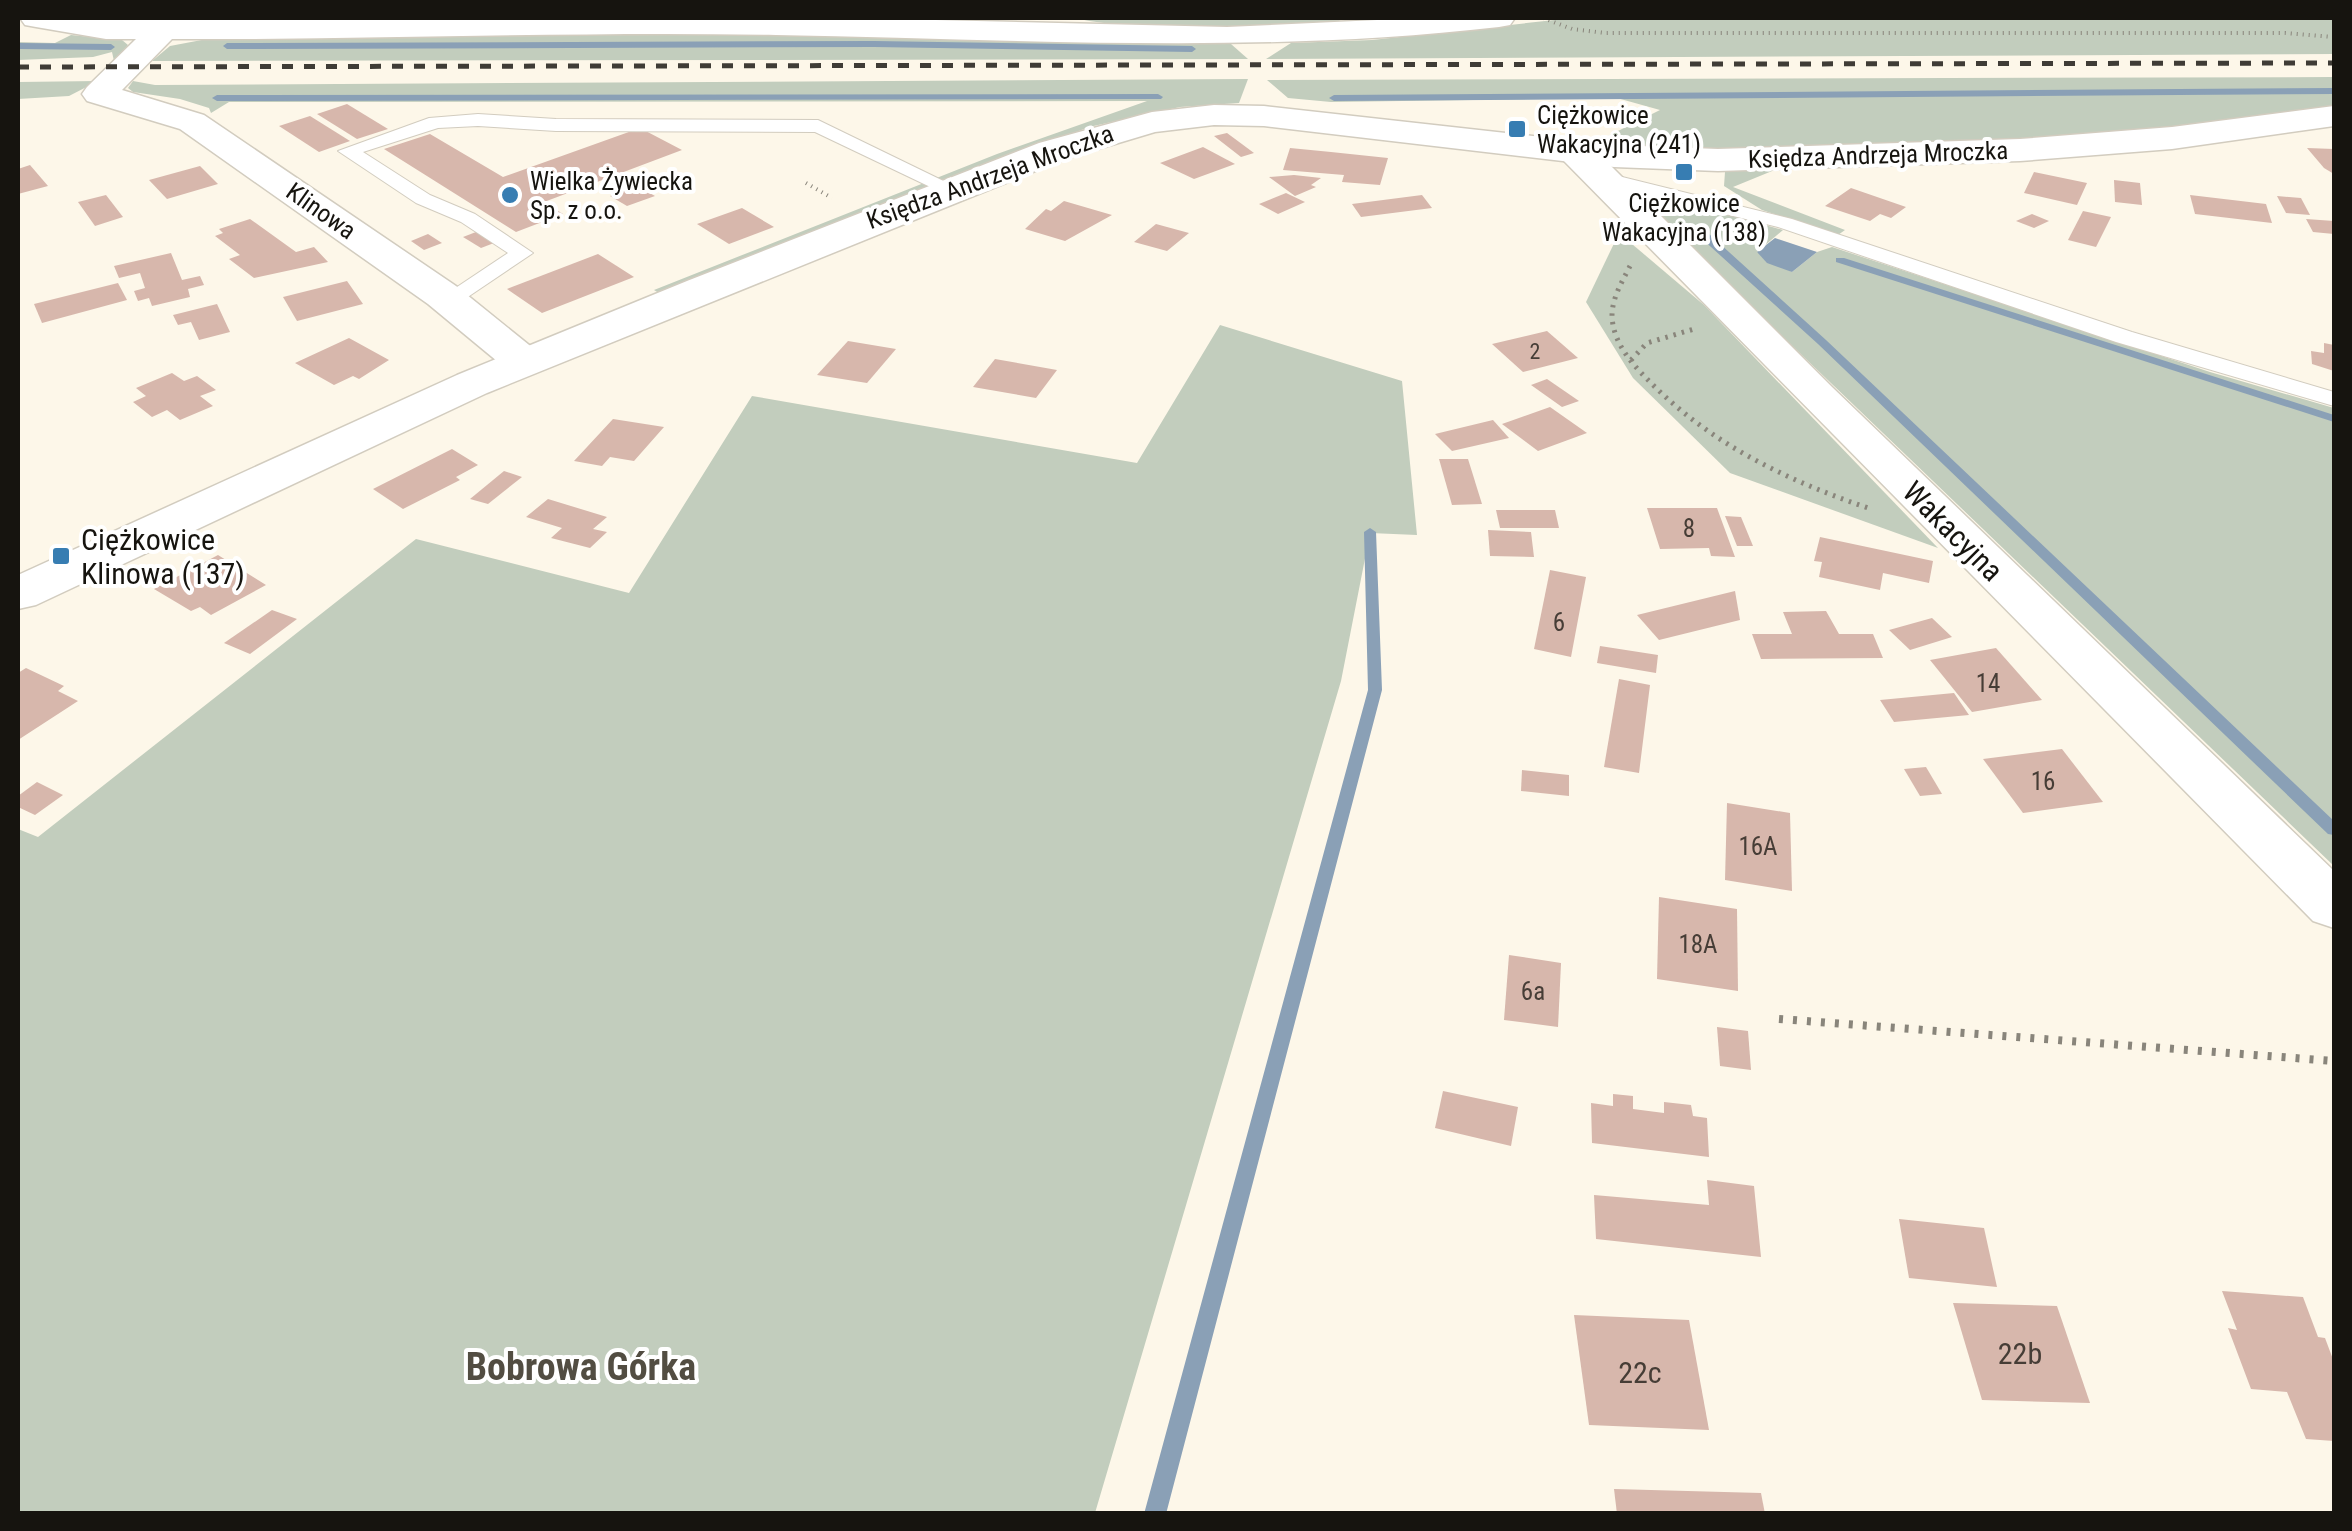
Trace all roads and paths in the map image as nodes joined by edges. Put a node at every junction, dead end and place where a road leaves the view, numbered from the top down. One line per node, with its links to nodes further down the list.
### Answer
1 (36, 18): 6 (street)
2 (1034, 18): 7 (street)
3 (1498, 18): 7 (street)
4 (1542, 18): 8 (path)
5 (965, 24): 6 (street); 7 (street)
6 (163, 30): 13 (street, Klinowa)
7 (1075, 34)
8 (2334, 37)
9 (2334, 116): 10 (street, Księdza Andrzeja Mroczka)
10 (1589, 165): 11 (street, Księdza Andrzeja Mroczka); 12 (street, Wakacyjna); 17 (lane)
11 (952, 190): 13 (lane); 16 (street, Księdza Andrzeja Mroczka)
12 (1650, 224): 14 (street, Wakacyjna); 15 (path)
13 (450, 302): 16 (street, Klinowa)
14 (1738, 315): 15 (path); 20 (street, Wakacyjna)
15 (1630, 361): 18 (path)
16 (524, 362): 19 (street, Księdza Andrzeja Mroczka)
17 (2334, 399)
18 (1879, 512)
19 (18, 594)
20 (2334, 906)
21 (1779, 1020): 22 (path)
22 (2334, 1060)

